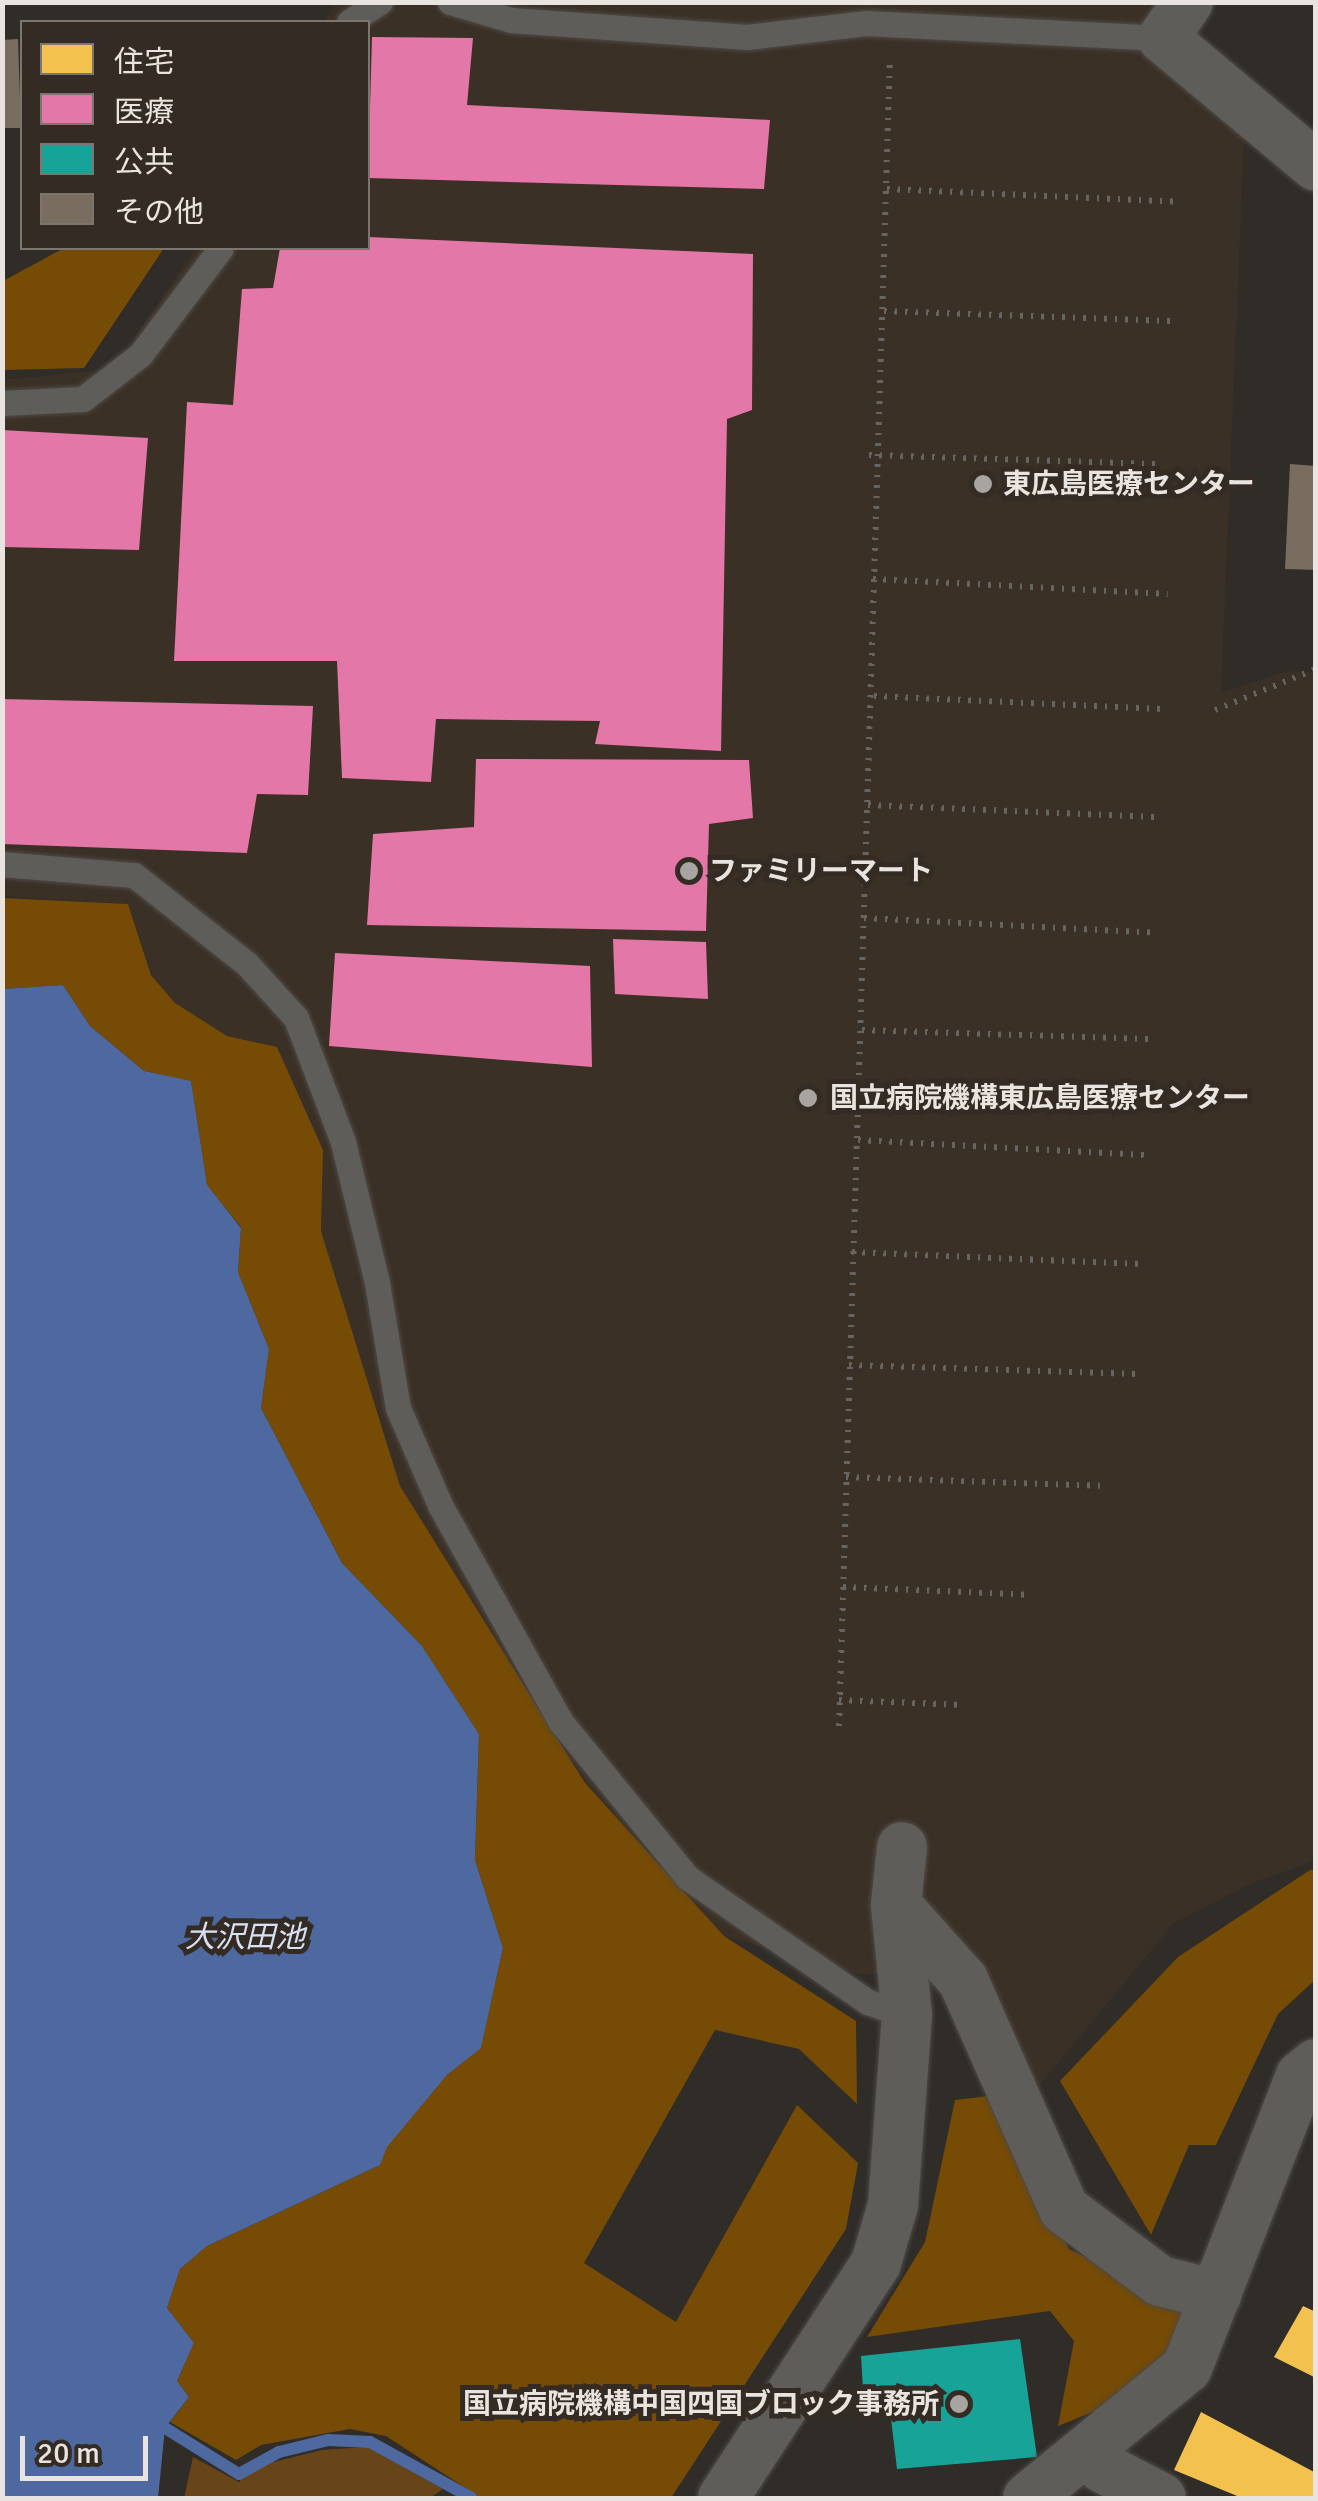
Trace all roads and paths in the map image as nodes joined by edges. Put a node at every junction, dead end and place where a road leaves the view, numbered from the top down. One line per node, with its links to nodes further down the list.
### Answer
1 (380, 2): 3 (lane)
2 (450, 2): 4 (lane)
3 (353, 20)
4 (1176, 20): 6 (street)
5 (890, 61): 7 (path)
6 (1316, 166)
7 (888, 189): 8 (path); 10 (path)
8 (1178, 202)
9 (219, 250): 12 (lane)
10 (884, 311): 11 (path); 14 (path)
11 (1177, 321)
12 (2, 404)
13 (870, 455): 14 (path)
14 (880, 456): 15 (path); 16 (path)
15 (1160, 464)
16 (876, 579): 17 (path); 19 (path)
17 (1168, 594)
18 (1316, 669): 21 (path)
19 (874, 696): 20 (path); 22 (path)
20 (1163, 709)
21 (1215, 710)
22 (868, 805): 23 (path); 25 (path)
23 (1155, 817)
24 (2, 864): 44 (lane)
25 (864, 918): 26 (path); 27 (path)
26 (1158, 933)
27 (862, 1030): 28 (path); 29 (path)
28 (1149, 1040)
29 (858, 1140): 30 (path); 31 (path)
30 (1145, 1155)
31 (852, 1252): 32 (path); 33 (path)
32 (1141, 1264)
33 (849, 1365): 34 (path); 35 (path)
34 (1138, 1374)
35 (846, 1477): 36 (path); 37 (path)
36 (1100, 1486)
37 (843, 1587): 38 (path); 39 (path)
38 (1032, 1595)
39 (839, 1700): 40 (path); 41 (path)
40 (964, 1705)
41 (838, 1726)
42 (902, 1847): 43 (street)
43 (896, 1905): 44 (street); 46 (street)
44 (907, 2016): 48 (street)
45 (1316, 2064): 46 (street)
46 (1216, 2296): 47 (street)
47 (1091, 2448): 49 (street); 50 (street)
48 (723, 2498)
49 (1028, 2498)
50 (1160, 2498)

